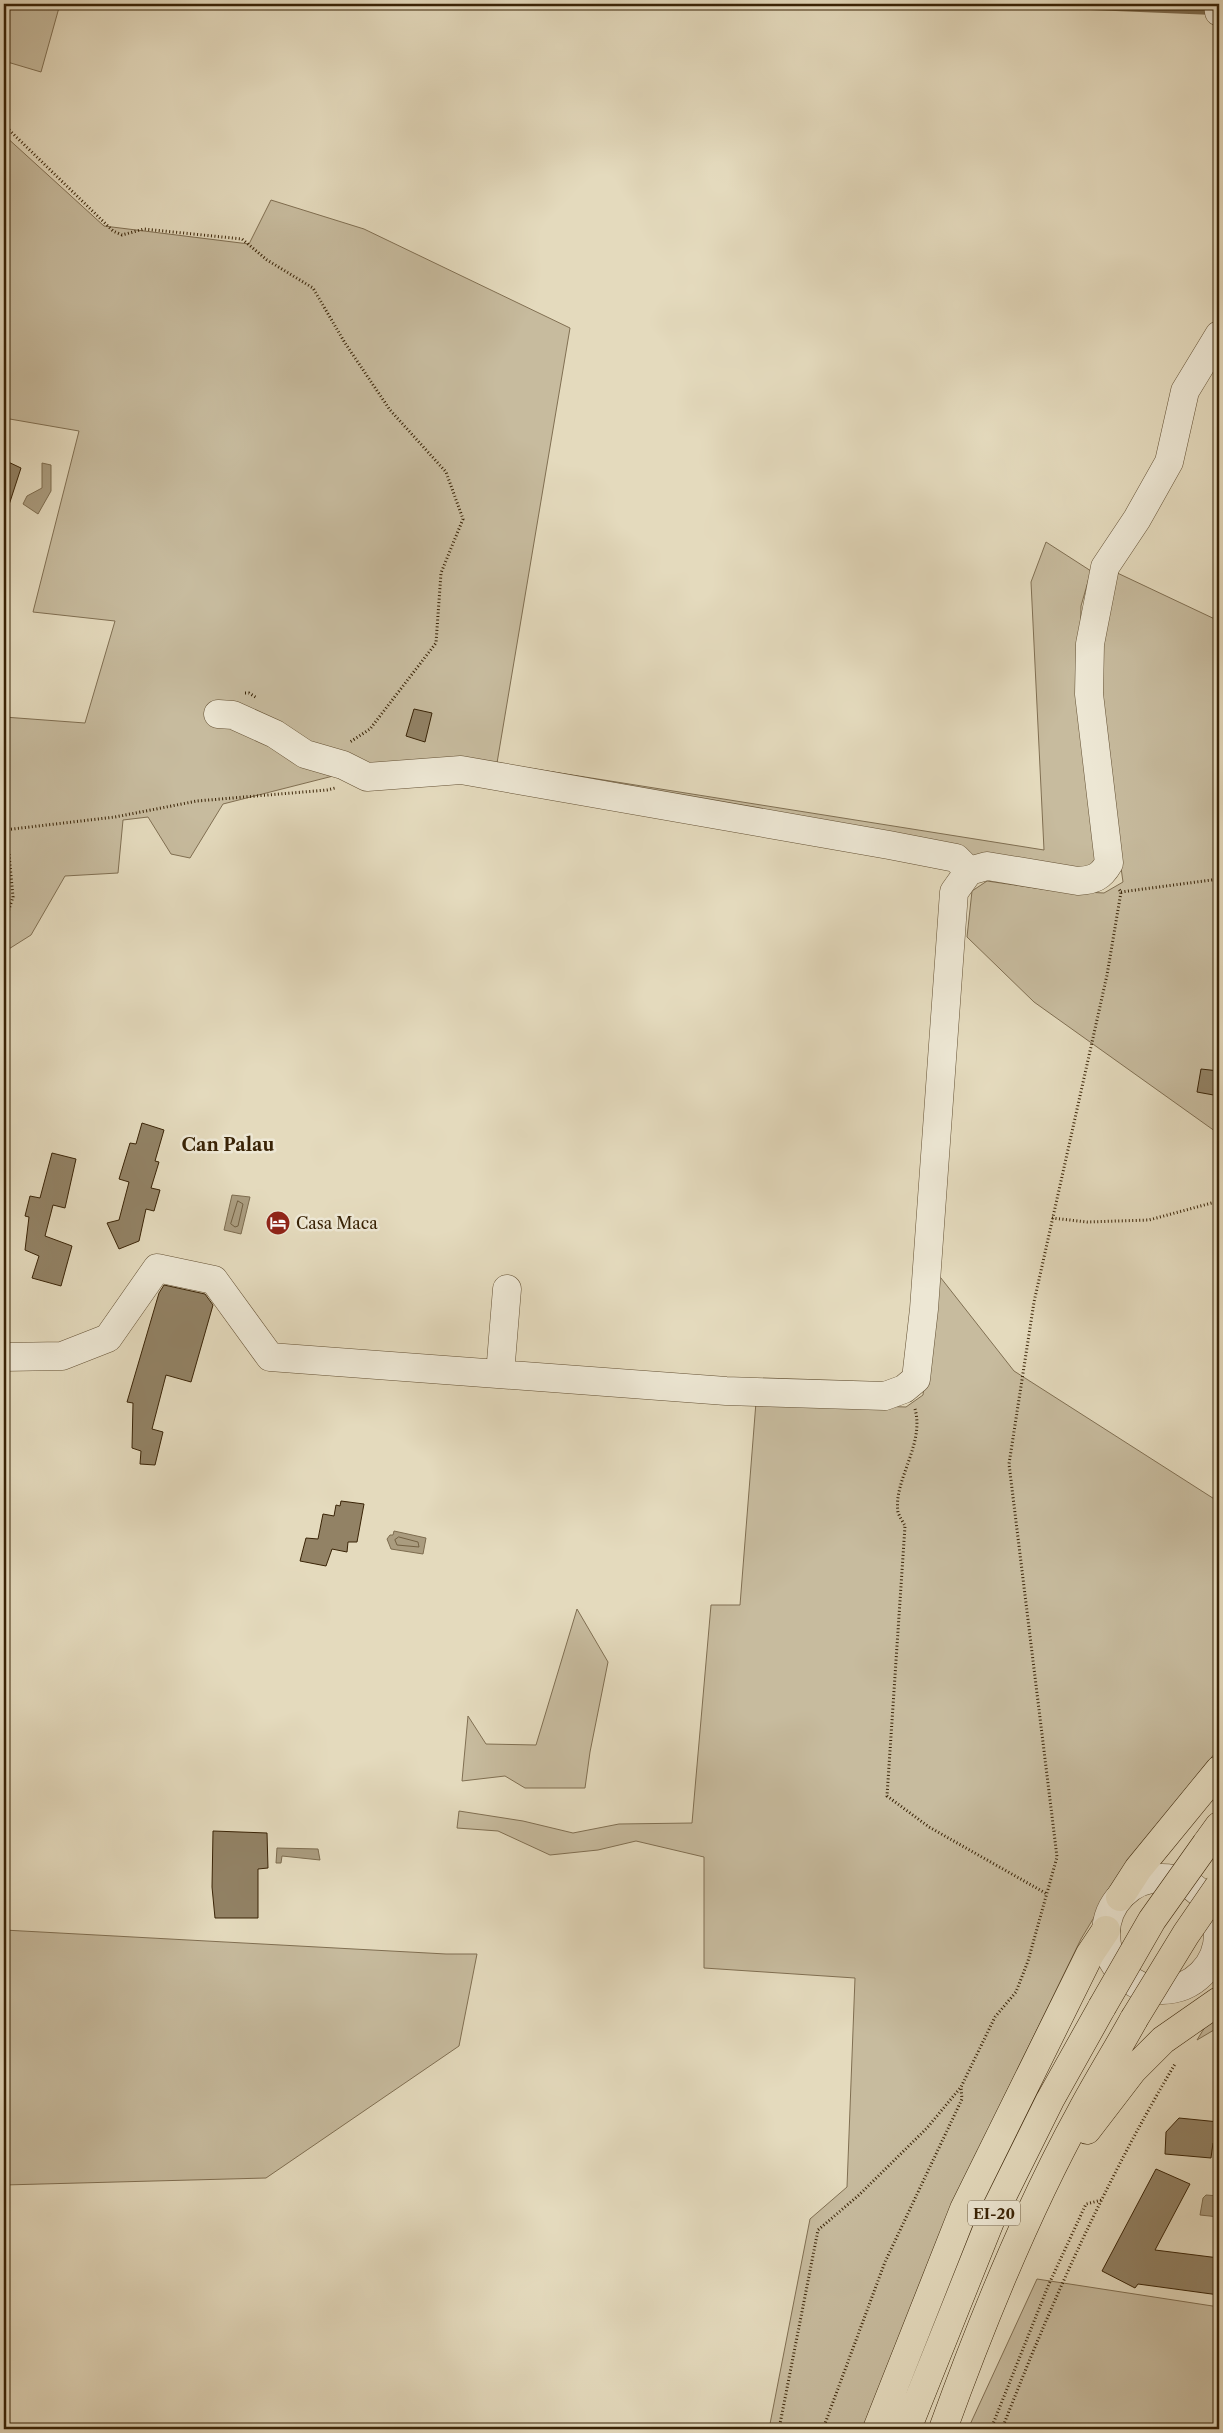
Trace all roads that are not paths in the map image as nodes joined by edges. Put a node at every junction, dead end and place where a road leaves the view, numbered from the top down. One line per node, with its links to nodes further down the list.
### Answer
1 (1218, 4): 2 (street)
2 (1219, 12)
3 (1219, 335): 5 (street)
4 (218, 714): 5 (street)
5 (970, 870): 8 (street)
6 (507, 1290): 8 (street)
7 (4, 1357): 8 (street)
8 (500, 1374)
9 (1219, 1770): 11 (highway)
10 (1213, 1835): 18 (highway, EI-20, bridge)
11 (1120, 1897): 12 (street); 13 (street)
12 (1217, 1903): 14 (street); 16 (highway, EI-20, bridge)
13 (1106, 1930): 14 (street); 17 (highway)
14 (1211, 1972)
15 (1219, 2002): 16 (highway)
16 (1043, 2189): 19 (highway, EI-20)
17 (877, 2429)
18 (907, 2429)
19 (943, 2429)

